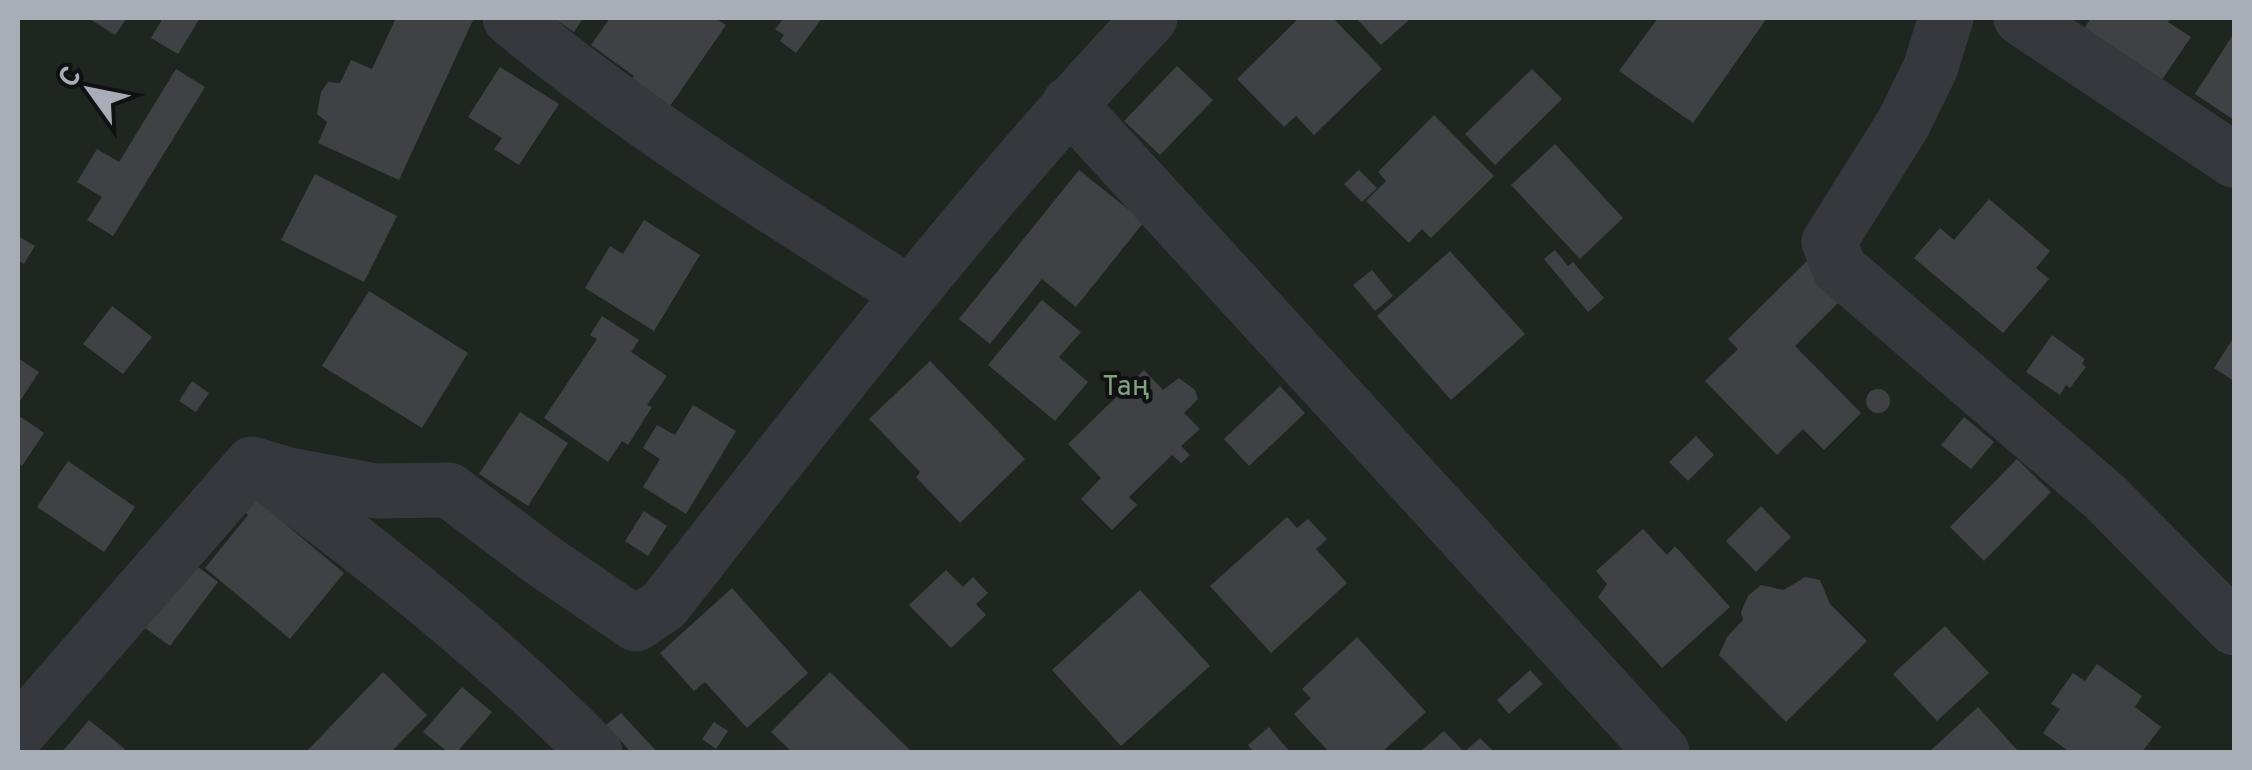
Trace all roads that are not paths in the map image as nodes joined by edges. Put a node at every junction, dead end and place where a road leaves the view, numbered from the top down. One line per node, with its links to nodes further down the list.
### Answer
1 (510, 18): 7 (street)
2 (1150, 18): 5 (street)
3 (1946, 18): 9 (street)
4 (2021, 18): 6 (street)
5 (1069, 104): 7 (street); 12 (street)
6 (2234, 160)
7 (908, 293): 8 (street)
8 (252, 464): 10 (street); 11 (street)
9 (2234, 628)
10 (18, 733)
11 (595, 752)
12 (1662, 752)

